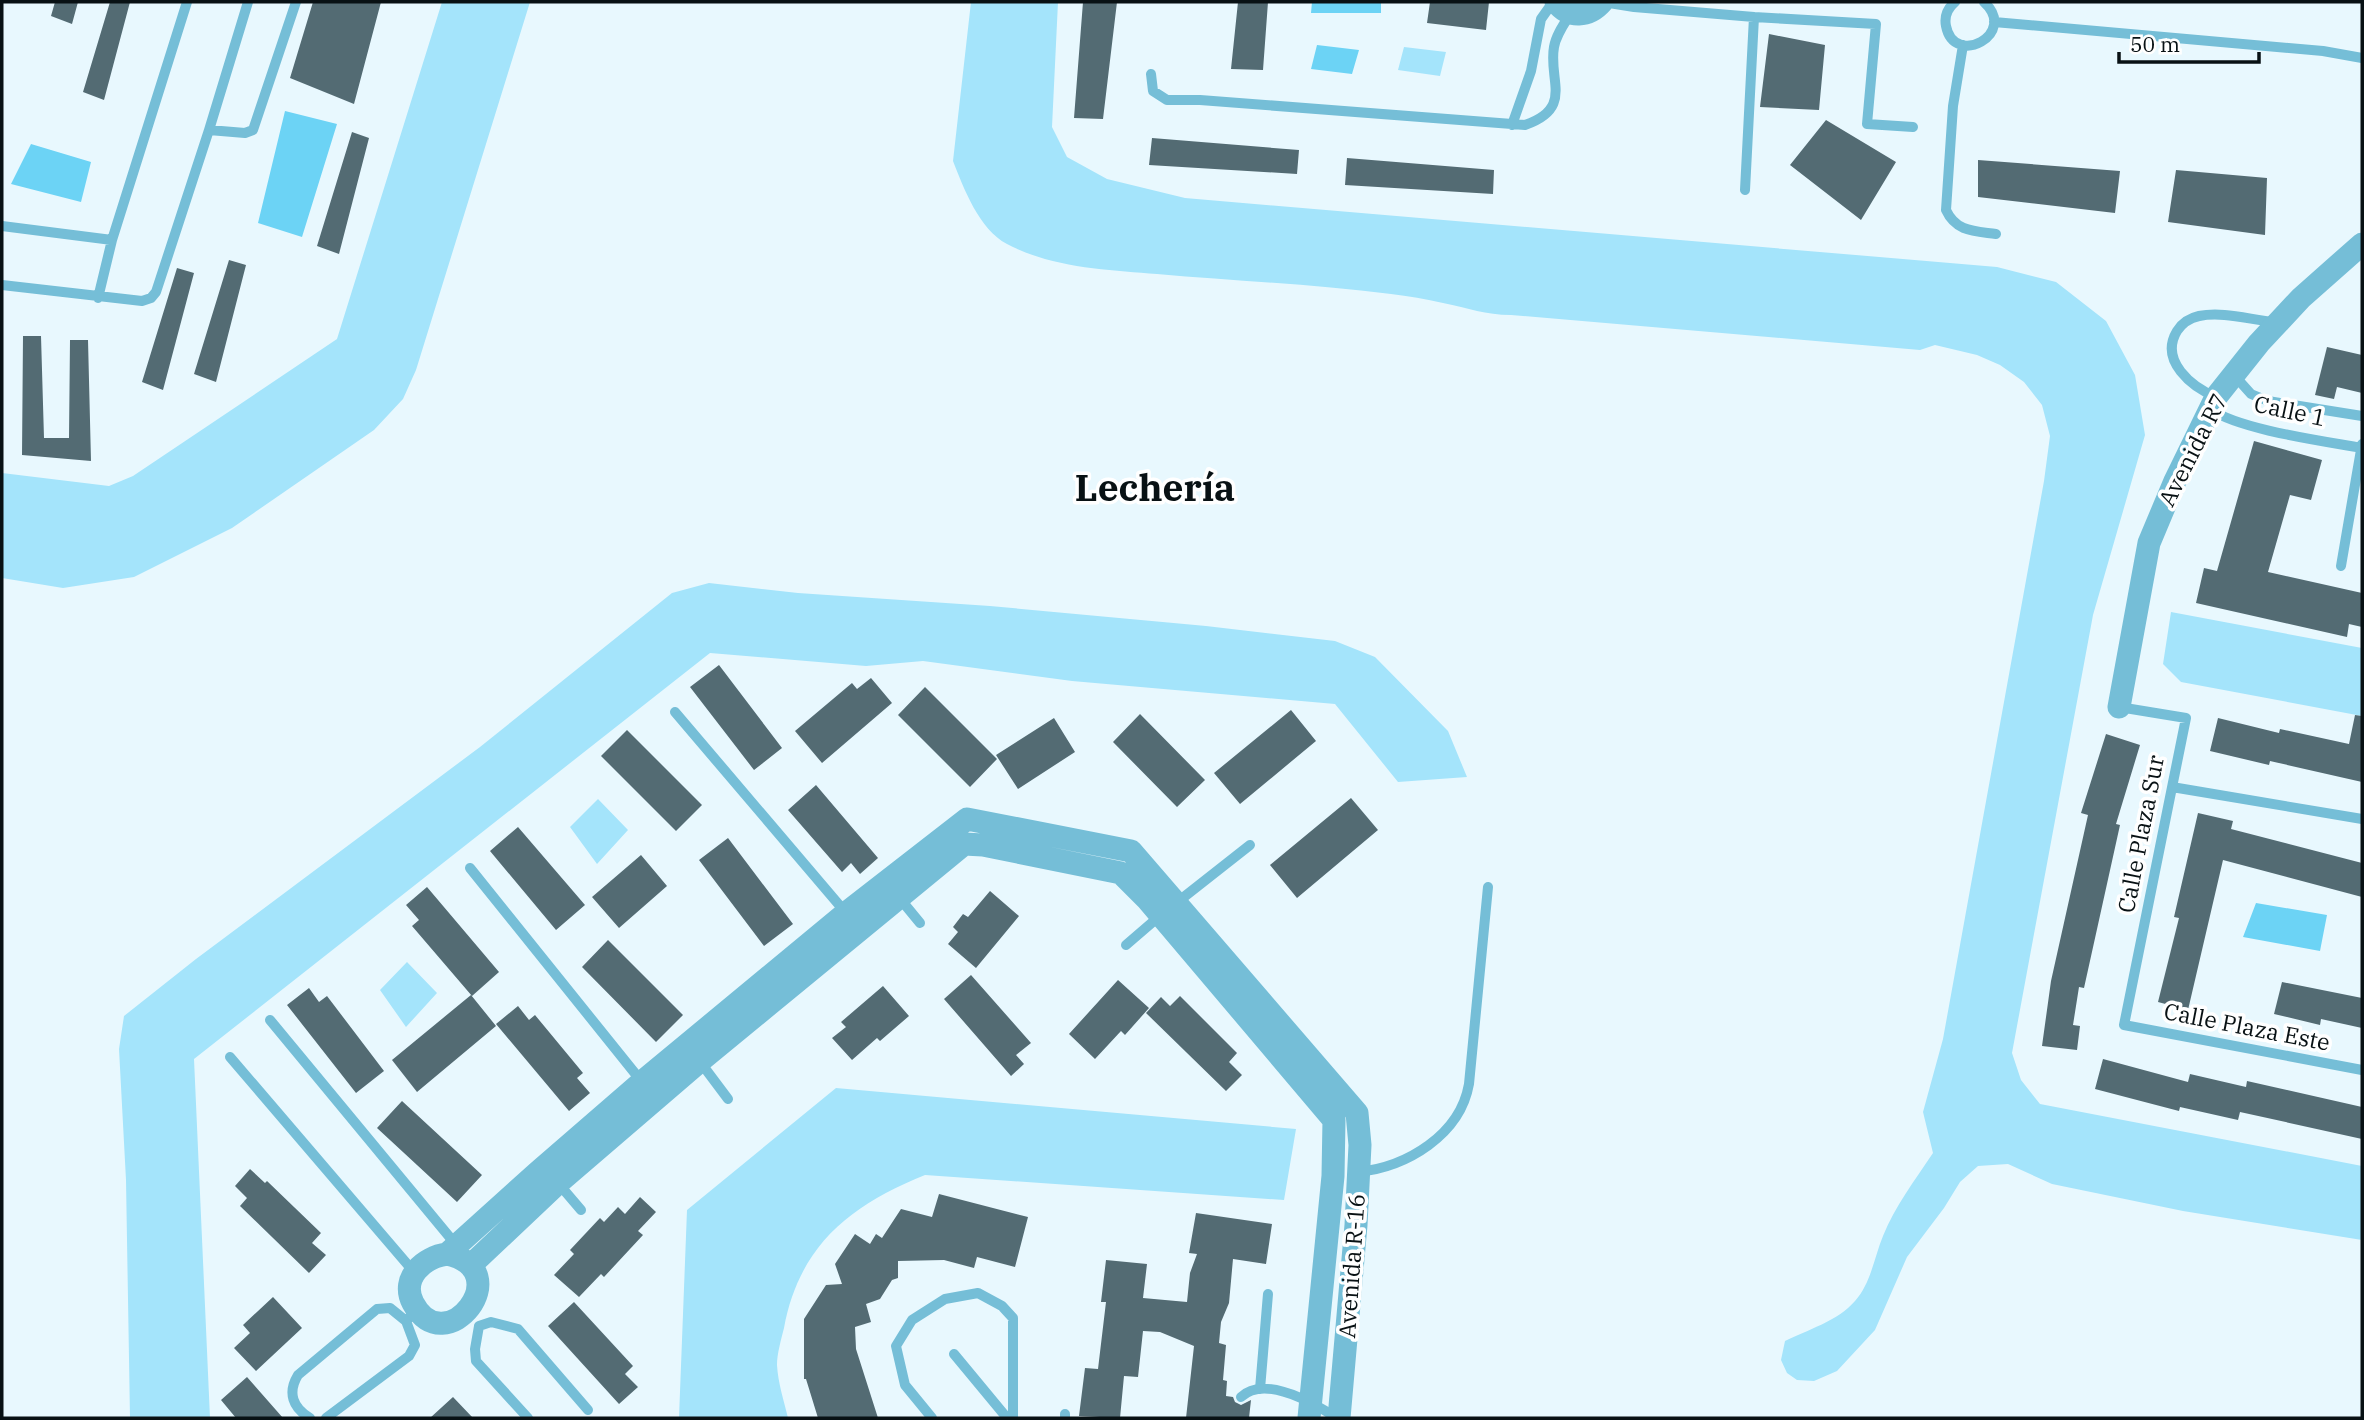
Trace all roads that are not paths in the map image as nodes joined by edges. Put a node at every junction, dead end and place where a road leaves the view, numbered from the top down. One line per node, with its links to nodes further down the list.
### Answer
1 (187, 2): 19 (lane)
2 (248, 2): 15 (lane)
3 (296, 2): 15 (lane)
4 (1603, 2): 7 (street); 8 (lane)
5 (1955, 2): 10 (lane)
6 (1984, 2): 9 (lane)
7 (1560, 6): 13 (lane); 13 (lane)
8 (1754, 17): 14 (lane); 16 (lane)
9 (1994, 22): 10 (lane); 11 (lane)
10 (1963, 45): 18 (lane)
11 (2362, 58)
12 (1151, 74): 13 (lane)
13 (1512, 125)
14 (1913, 127)
15 (209, 130): 22 (lane)
16 (1745, 190)
17 (2, 226): 19 (lane)
18 (1996, 234)
19 (112, 240): 22 (lane)
20 (2362, 244): 23 (street, Avenida R7)
21 (2, 285): 22 (lane)
22 (97, 298)
23 (2278, 322): 24 (street, Avenida R7); 25 (lane, Calle 1)
24 (2234, 375): 25 (street, Avenida R7); 26 (lane)
25 (2213, 403): 27 (lane, Calle 1); 29 (street, Avenida R7)
26 (2362, 416)
27 (2362, 447): 28 (lane)
28 (2341, 566)
29 (2119, 707): 31 (lane, Calle Plaza Sur)
30 (676, 712): 38 (lane)
31 (2172, 787): 32 (lane); 43 (lane, Calle Plaza Sur)
32 (2362, 820)
33 (1250, 845): 37 (lane)
34 (470, 868): 47 (lane)
35 (1488, 887): 51 (lane)
36 (893, 890): 37 (street); 38 (street); 39 (lane); 41 (street)
37 (1169, 909): 40 (lane); 49 (street); 50 (street)
38 (846, 913): 41 (street)
39 (920, 923)
40 (1126, 945)
41 (752, 1005): 44 (street)
42 (270, 1020): 54 (lane)
43 (2124, 1025): 46 (lane, Calle Plaza Este)
44 (694, 1053): 47 (street); 48 (lane); 52 (street)
45 (230, 1057): 56 (lane)
46 (2362, 1070)
47 (642, 1082): 52 (street)
48 (728, 1099)
49 (1356, 1113): 50 (street); 51 (street, Avenida R-16)
50 (1334, 1120): 64 (street, Avenida R-16)
51 (1358, 1172): 70 (street, Avenida R-16)
52 (551, 1175): 53 (lane); 54 (street); 55 (street)
53 (581, 1210)
54 (452, 1250): 55 (street); 56 (street)
55 (471, 1265): 59 (street)
56 (414, 1272): 58 (street)
57 (1268, 1293): 61 (lane)
58 (411, 1315): 59 (street); 65 (lane); 66 (lane)
59 (474, 1319): 63 (lane); 67 (lane)
60 (954, 1354): 69 (lane)
61 (1260, 1389): 62 (lane); 64 (lane)
62 (1241, 1398)
63 (588, 1410)
64 (1310, 1410): 70 (lane)
65 (310, 1418)
66 (326, 1418)
67 (528, 1418)
68 (932, 1418): 69 (lane)
69 (1010, 1418)
70 (1338, 1418)

